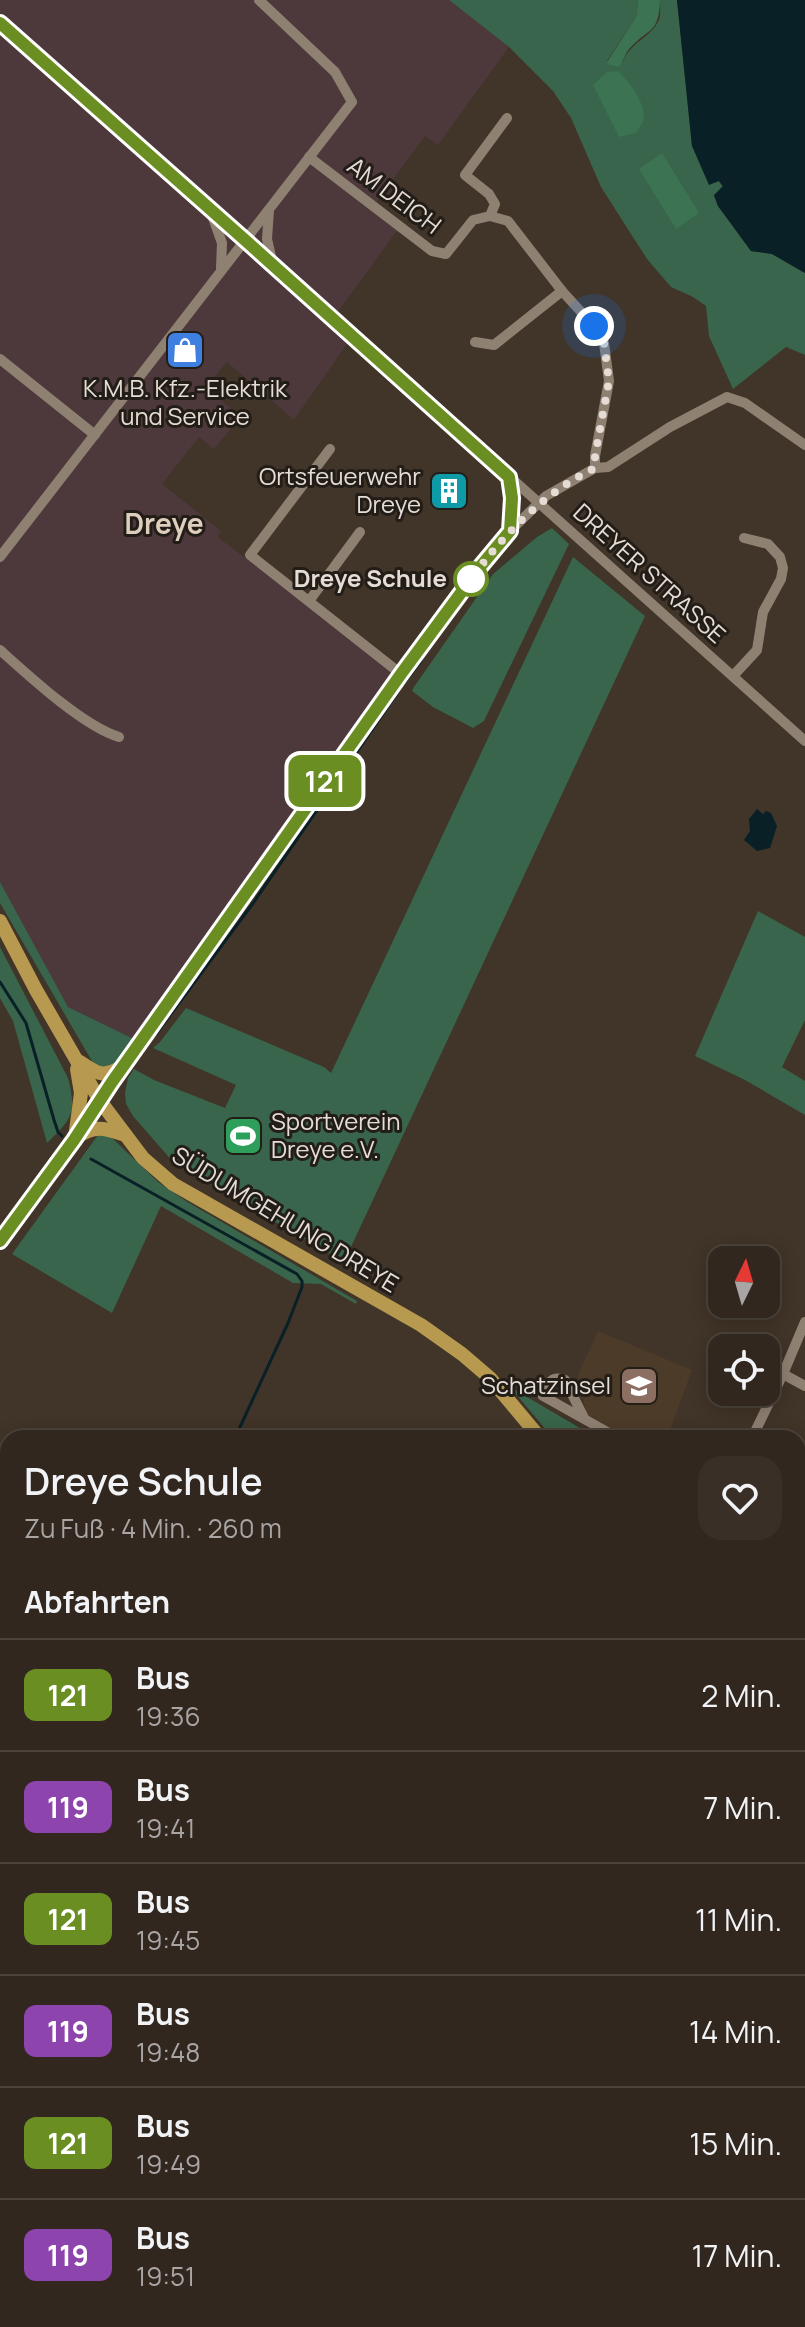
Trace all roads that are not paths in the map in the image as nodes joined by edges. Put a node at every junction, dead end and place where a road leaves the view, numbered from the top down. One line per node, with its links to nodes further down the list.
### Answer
1 (259, 0): 4 (street)
2 (0, 23): 6 (street, DREYER STRASSE)
3 (507, 118): 7 (street)
4 (309, 157): 5 (street); 7 (street, AM DEICH)
5 (269, 208): 8 (street); 9 (street)
6 (210, 210): 8 (street, DREYER STRASSE); 10 (street)
7 (490, 216): 11 (street)
8 (245, 240): 9 (street, DREYER STRASSE); 10 (street)
9 (272, 264): 18 (street, DREYER STRASSE)
10 (221, 268): 14 (street)
11 (562, 291): 12 (street); 17 (street)
12 (475, 342)
13 (0, 359): 14 (street)
14 (95, 435): 23 (street)
15 (805, 445): 17 (street)
16 (330, 449): 24 (street)
17 (595, 468): 19 (street)
18 (509, 477): 19 (street, DREYER STRASSE); 20 (street)
19 (539, 502): 20 (street); 27 (street, DREYER STRASSE)
20 (510, 531): 26 (street)
21 (360, 532): 24 (street)
22 (744, 538): 27 (street)
23 (0, 557)
24 (309, 601): 26 (street)
25 (0, 650): 28 (street)
26 (401, 674): 32 (street)
27 (733, 676): 29 (street, DREYER STRASSE)
28 (119, 737)
29 (805, 741)
30 (0, 921): 31 (main road, SÜDUMGEHUNG DREYE)
31 (75, 1056): 32 (main road); 33 (main road, SÜDUMGEHUNG DREYE); 35 (main road)
32 (122, 1067): 33 (street)
33 (100, 1101): 34 (main road, SÜDUMGEHUNG DREYE); 35 (main road)
34 (122, 1134): 35 (main road); 41 (main road, SÜDUMGEHUNG DREYE)
35 (74, 1140): 36 (main road)
36 (0, 1241)
37 (805, 1322): 38 (street)
38 (783, 1374): 39 (street); 43 (street)
39 (805, 1386)
40 (584, 1418): 42 (street)
41 (533, 1430)
42 (604, 1430)
43 (756, 1430)

